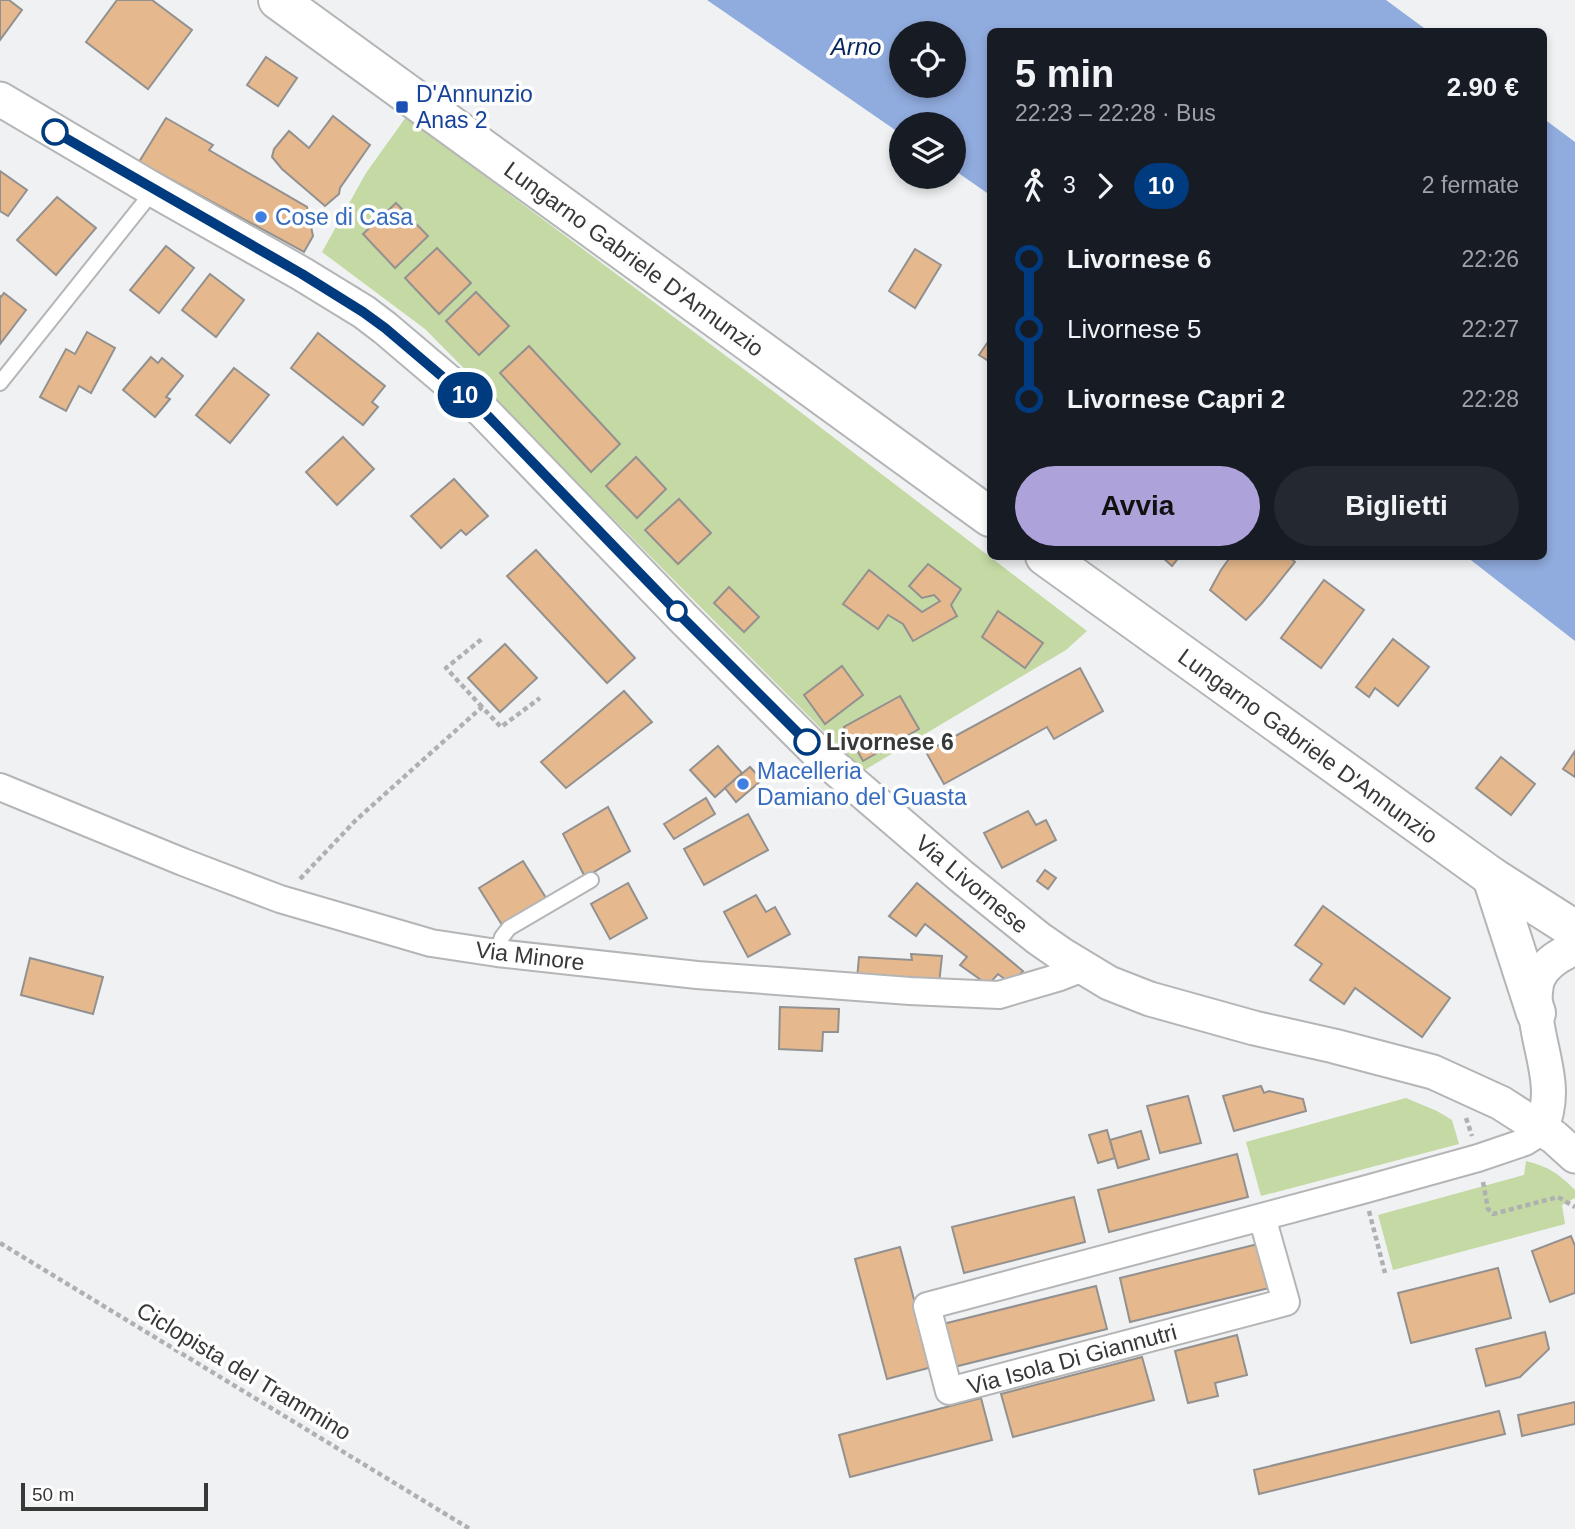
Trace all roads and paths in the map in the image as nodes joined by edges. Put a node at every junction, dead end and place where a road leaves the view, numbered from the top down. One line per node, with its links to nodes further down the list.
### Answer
1 (278, 0): 5 (main road, Lungarno Gabriele D'Annunzio)
2 (0, 99): 3 (street, Via Livornese)
3 (154, 190): 4 (lane); 17 (street, Via Livornese)
4 (0, 383)
5 (987, 515)
6 (1051, 560): 11 (main road, Lungarno Gabriele D'Annunzio)
7 (483, 638): 9 (path)
8 (540, 698): 9 (path)
9 (482, 707): 13 (path)
10 (0, 787): 13 (street, Via Minore)
11 (1492, 877): 14 (main road, Lungarno Gabriele D'Annunzio); 18 (main road)
12 (591, 880): 16 (lane)
13 (280, 900): 16 (street, Via Minore)
14 (1575, 930)
15 (1575, 948): 18 (street)
16 (497, 953): 17 (street, Via Minore)
17 (1083, 968): 19 (street, Via Livornese)
18 (1536, 1013): 19 (street)
19 (1541, 1128): 20 (street, Via Livornese); 21 (street, Via Isola Di Giannutri)
20 (1575, 1156)
21 (1478, 1158): 22 (street, Via Isola Di Giannutri); 23 (path)
22 (1363, 1190): 24 (street, Via Isola Di Giannutri); 26 (path)
23 (1575, 1207)
24 (1262, 1217): 24 (street, Via Isola Di Giannutri)
25 (0, 1243): 27 (path, Ciclopista del Trammino)
26 (1385, 1273)
27 (470, 1529)

